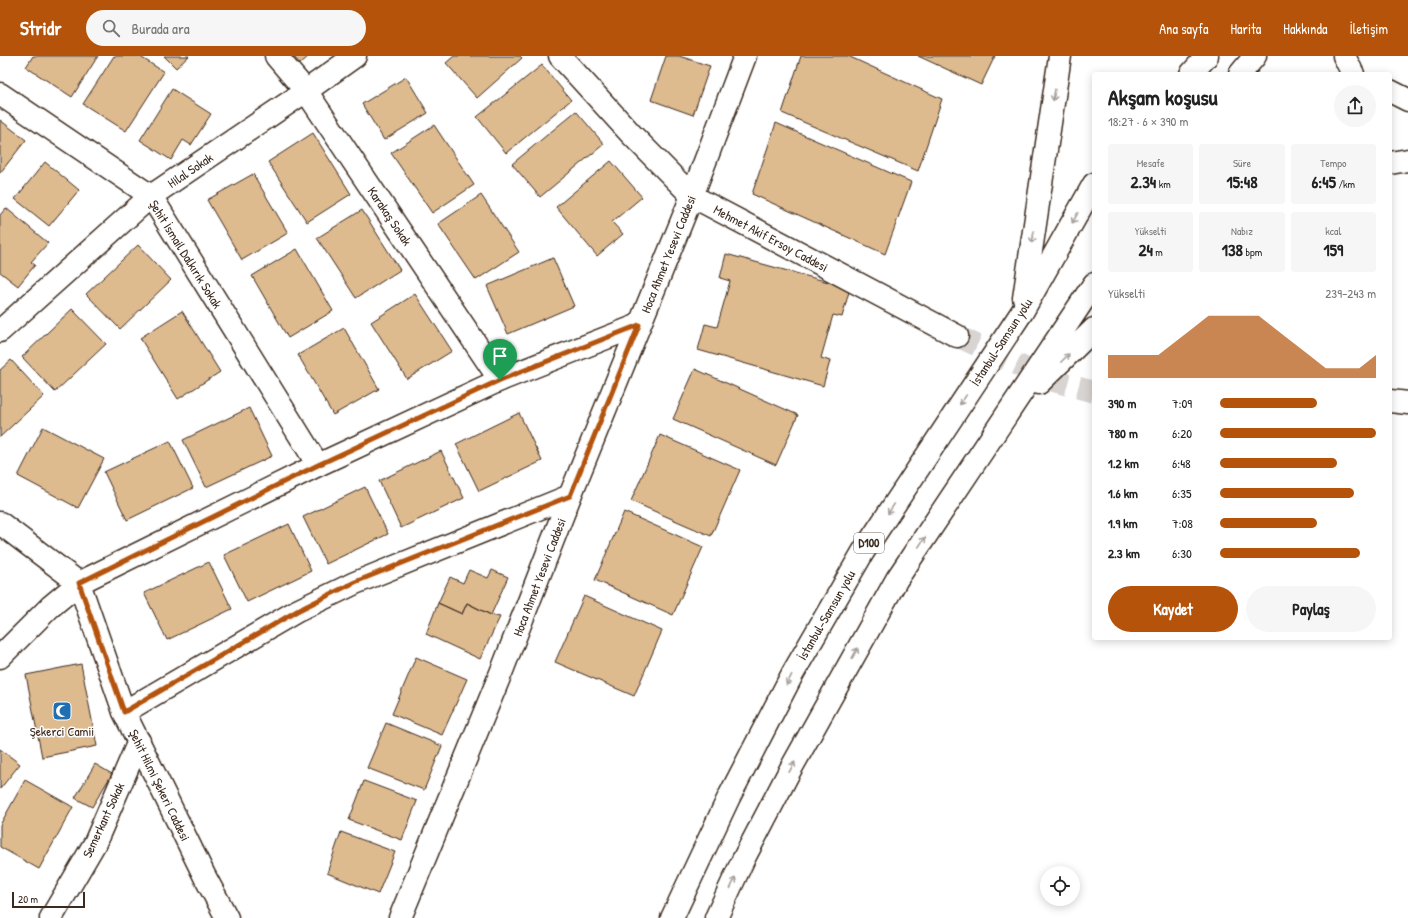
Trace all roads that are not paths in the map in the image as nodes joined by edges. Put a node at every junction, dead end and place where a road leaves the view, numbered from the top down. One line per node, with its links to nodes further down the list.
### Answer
1 (276, 56): 12 (main road, Karakaş Sokak)
2 (355, 56): 12 (main road, Hilal Sokak)
3 (560, 56): 20 (main road, Mehmet Akif Ersoy Caddesi)
4 (745, 56): 20 (main road, Hoca Ahmet Yesevi Caddesi)
5 (1060, 56): 22 (main road, one-way to 22)
6 (1207, 56): 9 (main road)
7 (1255, 56): 10 (main road)
8 (1344, 56): 11 (main road)
9 (1193, 72)
10 (1242, 72)
11 (1352, 72)
12 (306, 91): 19 (main road, Hilal Sokak); 27 (main road, Karakaş Sokak)
13 (1392, 92): 15 (main road)
14 (0, 94): 19 (main road, Şehit İsmail Dalkırık Sokak)
15 (1408, 100)
16 (1408, 160): 17 (main road)
17 (1392, 163)
18 (1092, 188): 22 (main road, İstanbul-Samsun yolu / D100, one-way to 22)
19 (151, 196): 24 (main road, Hilal Sokak); 31 (main road, Şehit İsmail Dalkırık Sokak)
20 (692, 196): 23 (main road, Hoca Ahmet Yesevi Caddesi); 26 (main road, Mehmet Akif Ersoy Caddesi)
21 (1092, 287): 30 (main road)
22 (1022, 312): 41 (main road, İstanbul-Samsun yolu / D100, one-way to 41)
23 (639, 325): 27 (main road); 32 (main road, Hoca Ahmet Yesevi Caddesi)
24 (0, 331)
25 (1092, 331): 30 (main road, one-way to 25)
26 (957, 336)
27 (500, 380): 31 (main road)
28 (1392, 401): 29 (main road)
29 (1408, 403)
30 (1007, 415): 42 (main road, one-way to 30)
31 (318, 465): 34 (main road)
32 (570, 496): 36 (main road); 40 (main road, Hoca Ahmet Yesevi Caddesi)
33 (0, 523): 34 (main road)
34 (79, 583): 35 (main road); 36 (main road, Şehit Hilmi Şekeri Caddesi)
35 (0, 657)
36 (124, 712): 37 (main road, Şehit Hilmi Şekeri Caddesi)
37 (138, 740): 38 (main road, Semerkant Sokak); 39 (main road, Şehit Hilmi Şekeri Caddesi)
38 (51, 918)
39 (227, 918)
40 (400, 918)
41 (672, 918)
42 (716, 918)

